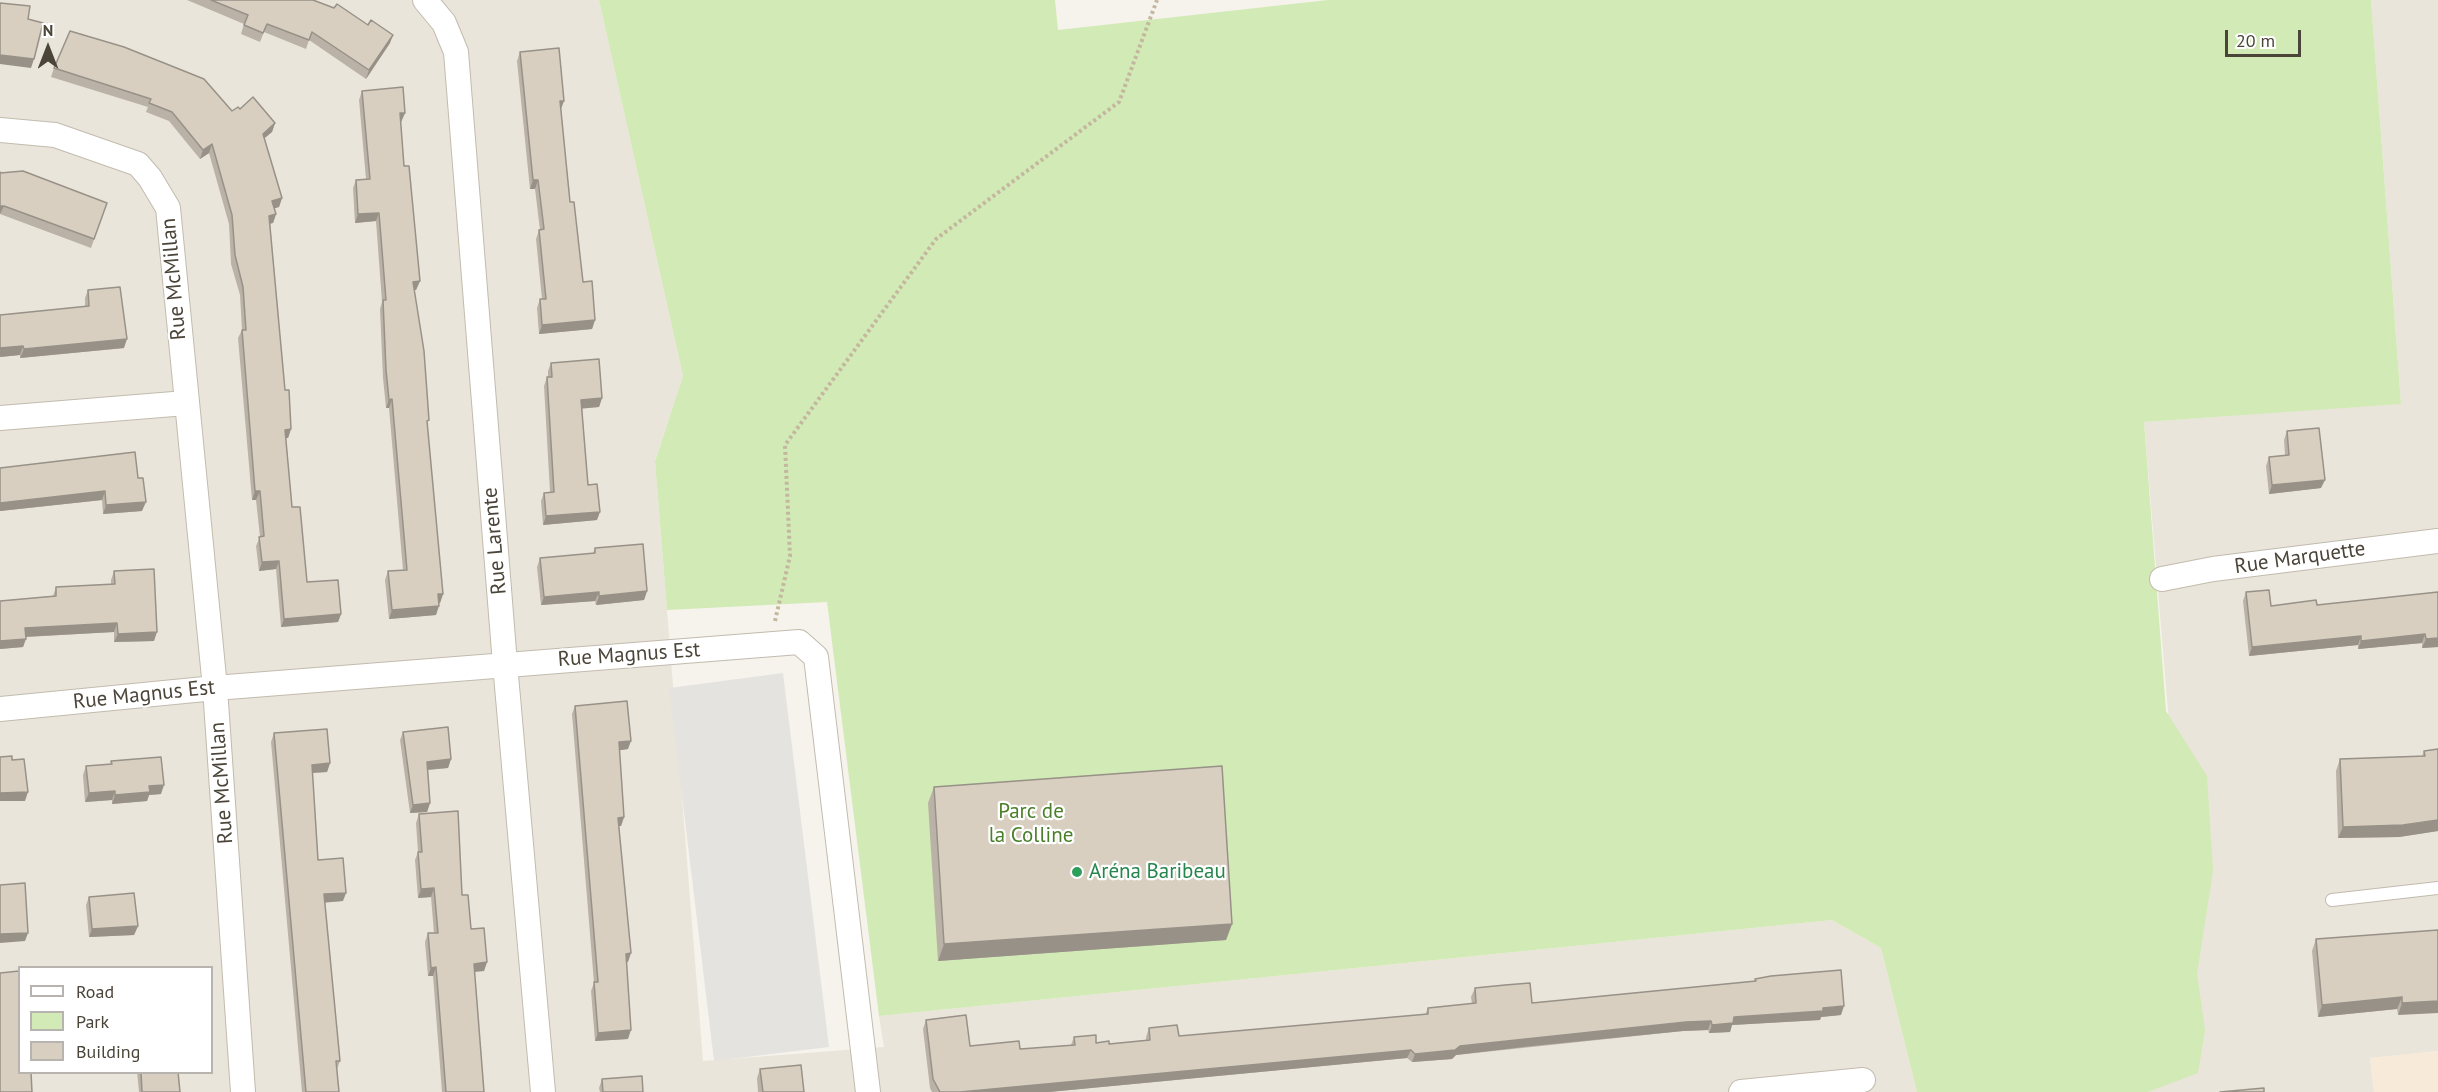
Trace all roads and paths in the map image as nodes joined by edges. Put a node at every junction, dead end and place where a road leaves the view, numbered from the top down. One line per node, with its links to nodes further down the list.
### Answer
1 (425, 0): 9 (street, Rue Larente)
2 (1157, 0): 8 (path)
3 (0, 130): 4 (street, Rue McMillan)
4 (186, 403): 5 (street); 10 (street, Rue McMillan)
5 (0, 418)
6 (2438, 541): 7 (street, Rue Marquette)
7 (2162, 579)
8 (773, 644): 9 (street, Rue Magnus Est); 17 (street, Rue Magnus Est)
9 (505, 664): 10 (street, Rue Magnus Est); 16 (street, Rue Larente)
10 (215, 688): 11 (street, Rue Magnus Est); 15 (street, Rue McMillan)
11 (0, 709)
12 (2438, 888): 13 (lane)
13 (2332, 900)
14 (1863, 1080): 18 (street)
15 (243, 1092)
16 (543, 1092)
17 (868, 1092)
18 (1741, 1092)

